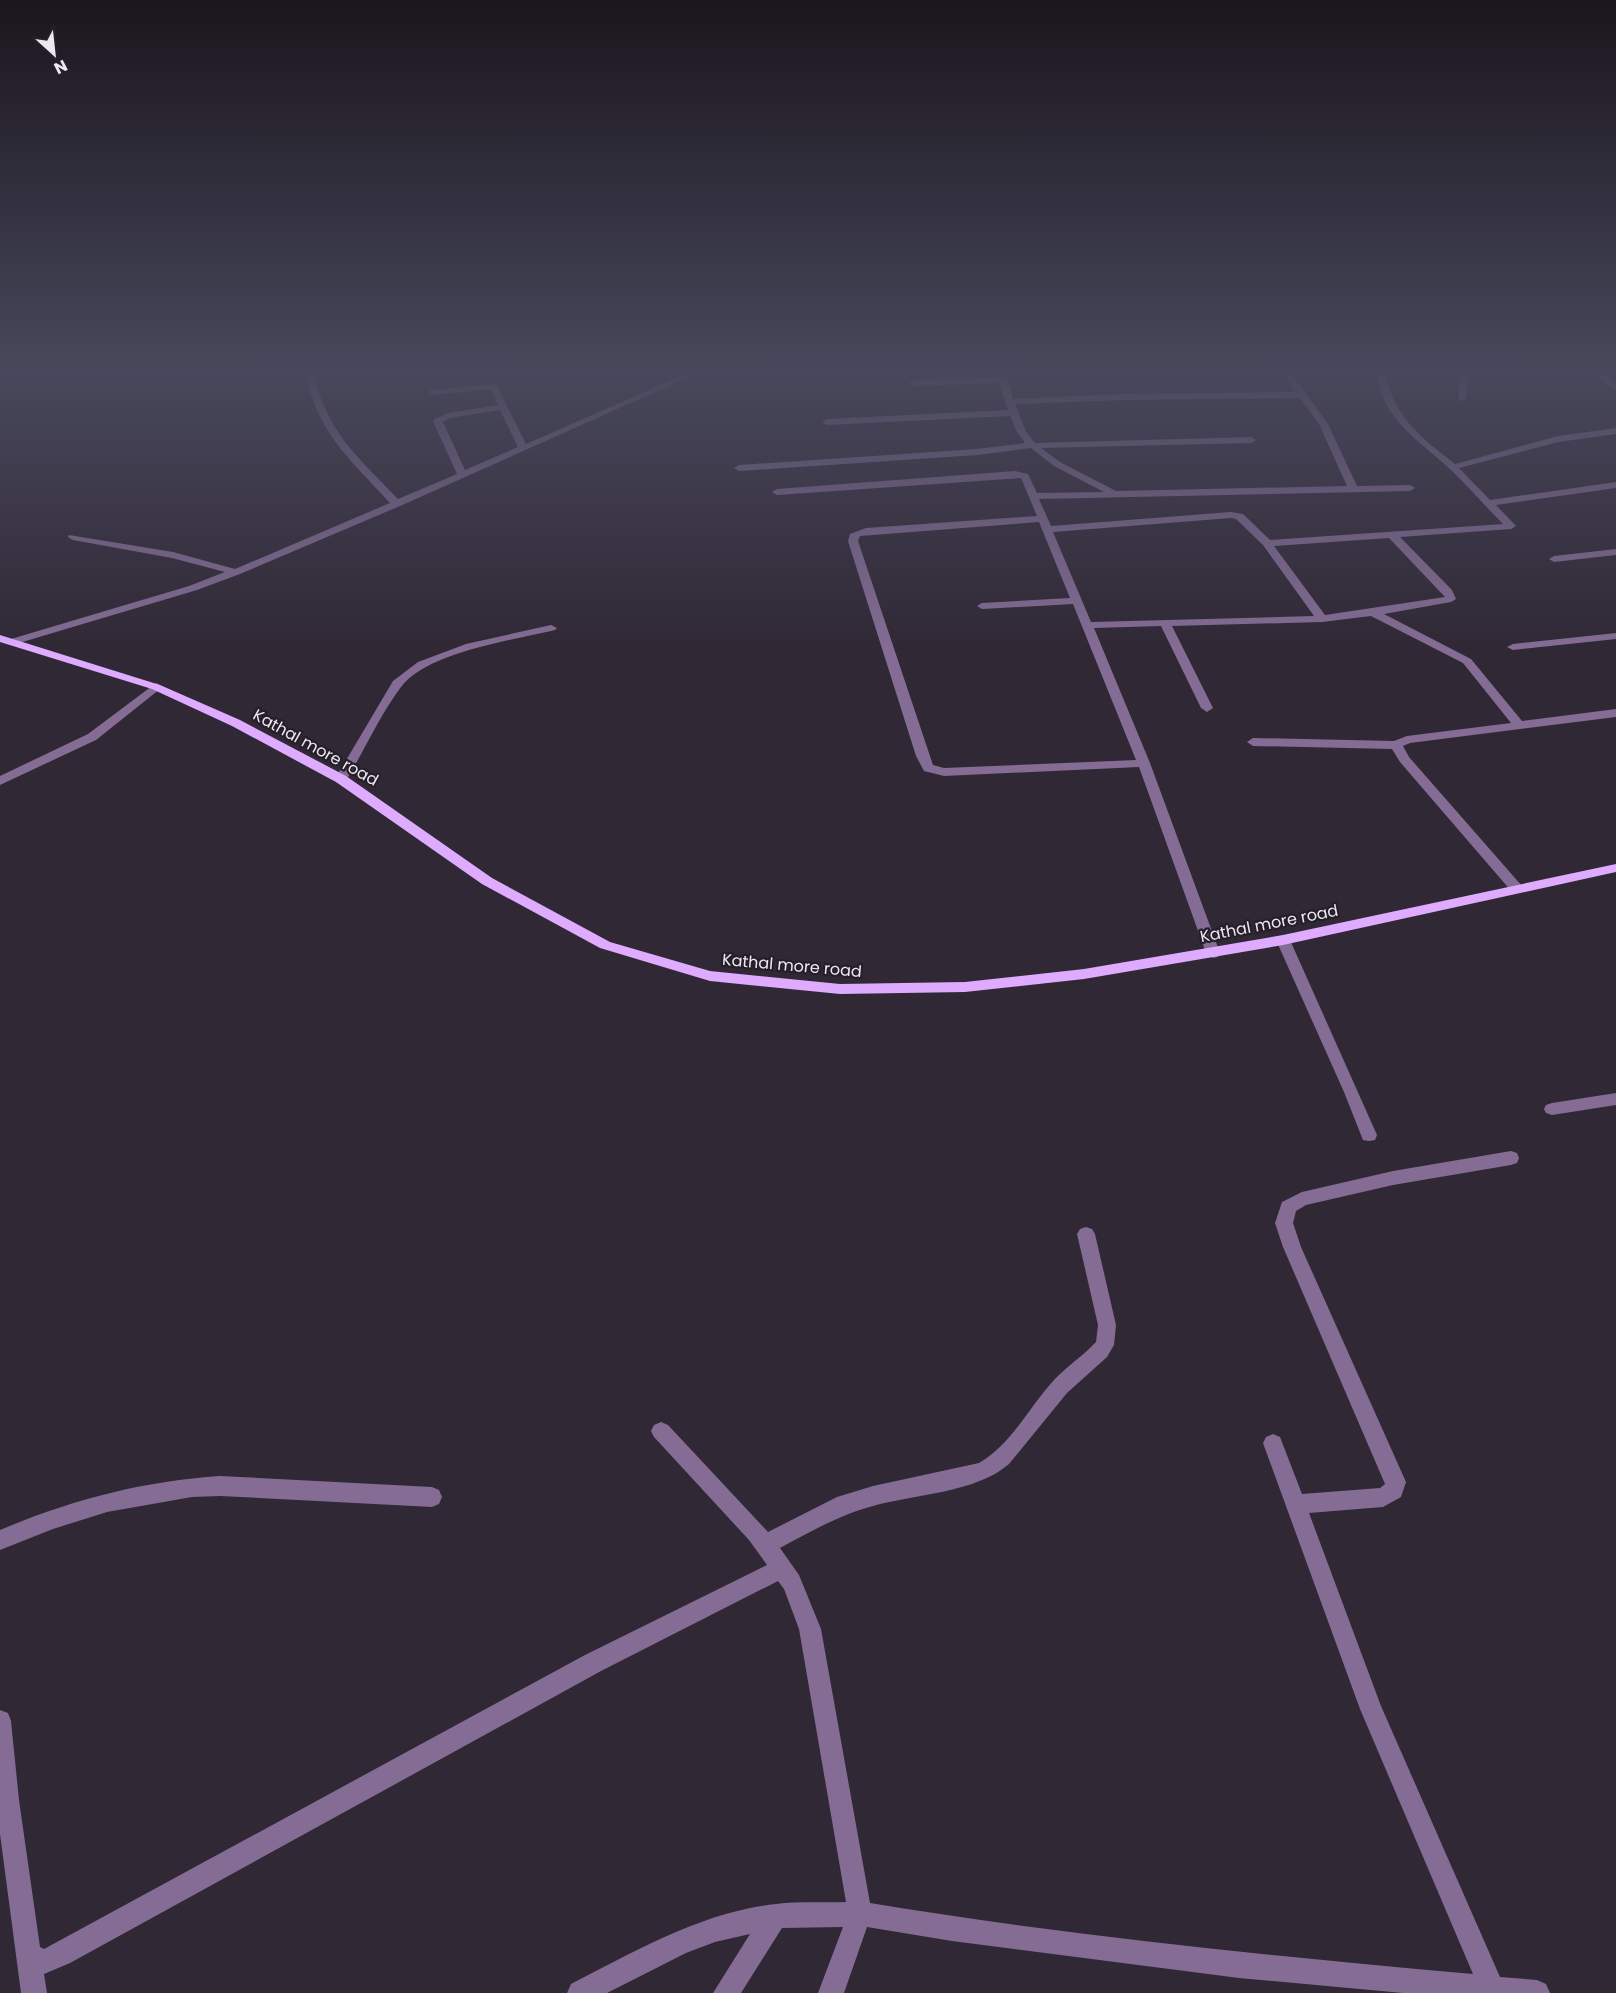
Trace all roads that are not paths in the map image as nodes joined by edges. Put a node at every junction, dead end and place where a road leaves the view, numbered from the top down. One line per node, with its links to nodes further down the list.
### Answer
1 (356, 462): 19 (street)
2 (456, 462): 11 (street)
3 (491, 462): 11 (street)
4 (828, 462): 10 (street)
5 (1059, 462): 16 (street)
6 (1341, 462): 13 (street)
7 (1447, 462): 9 (street)
8 (1472, 462): 9 (street)
9 (1453, 467): 18 (street)
10 (739, 468)
11 (462, 475): 19 (street)
12 (1616, 484): 18 (street)
13 (1353, 488): 14 (street); 16 (street)
14 (1410, 488)
15 (777, 492): 17 (street)
16 (1115, 493): 17 (street)
17 (1032, 496): 20 (street)
18 (1488, 503): 21 (street)
19 (397, 504): 26 (street)
20 (1044, 524): 23 (street); 27 (street); 44 (street)
21 (1391, 534): 23 (street); 29 (street)
22 (73, 537): 26 (street)
23 (1266, 543): 30 (street)
24 (1616, 552): 25 (street)
25 (1554, 560)
26 (236, 572): 36 (street)
27 (1076, 601): 28 (street); 32 (street)
28 (982, 606)
29 (1372, 612): 30 (street); 41 (street)
30 (1322, 619): 31 (street)
31 (1165, 623): 32 (street); 39 (street)
32 (1086, 625): 44 (street)
33 (550, 628): 45 (street)
34 (1616, 636): 37 (street)
35 (0, 638): 36 (main road, Kathal more road)
36 (15, 641): 38 (main road, Kathal more road)
37 (1513, 647)
38 (156, 687): 45 (main road, Kathal more road); 46 (street)
39 (1207, 708)
40 (1616, 713): 41 (street)
41 (1518, 724): 43 (street)
42 (1253, 742): 43 (street)
43 (1396, 745): 48 (street)
44 (1144, 763): 50 (street)
45 (341, 779): 50 (main road, Kathal more road)
46 (0, 781)
47 (1616, 868): 48 (main road, Kathal more road)
48 (1517, 889): 49 (main road, Kathal more road)
49 (1282, 940): 50 (main road, Kathal more road); 53 (street)
50 (1214, 953)
51 (1616, 1099): 52 (street)
52 (1552, 1108)
53 (1369, 1135)
54 (1511, 1158): 59 (street)
55 (1086, 1234): 61 (street)
56 (661, 1431): 61 (street)
57 (1274, 1443): 59 (street)
58 (432, 1497): 60 (street)
59 (1295, 1504): 67 (street)
60 (0, 1540)
61 (765, 1545): 62 (street)
62 (782, 1568): 64 (street); 66 (street)
63 (0, 1720): 66 (street)
64 (860, 1914): 65 (street); 67 (street); 71 (street)
65 (776, 1916): 69 (street); 70 (street)
66 (29, 1954): 68 (street)
67 (1492, 1989): 72 (street)
68 (34, 1993)
69 (580, 1993)
70 (726, 1993)
71 (831, 1993)
72 (1537, 1993)

